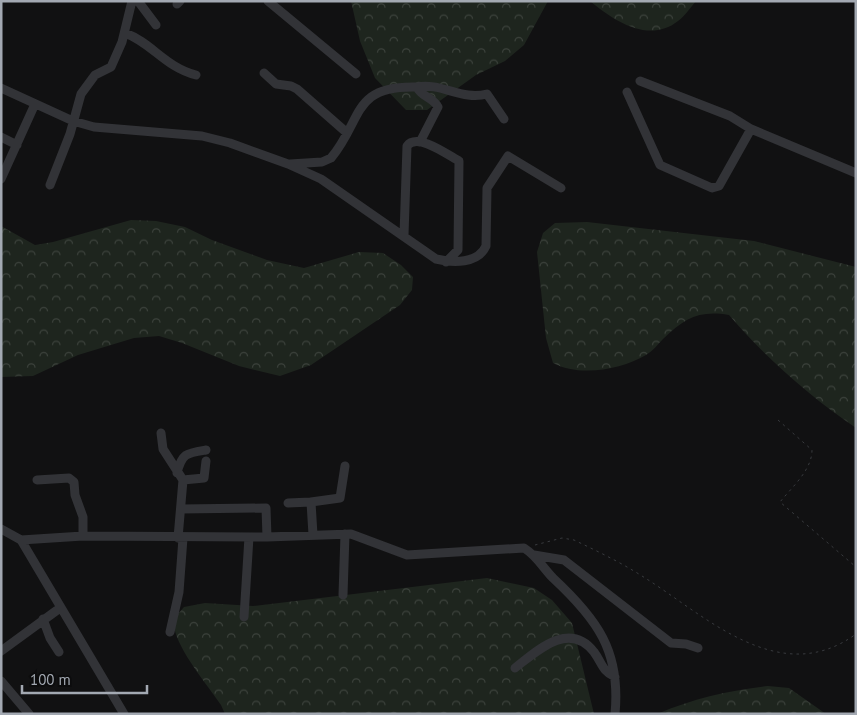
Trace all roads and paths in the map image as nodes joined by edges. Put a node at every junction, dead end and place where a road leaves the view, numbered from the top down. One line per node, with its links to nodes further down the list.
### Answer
1 (132, 1): 5 (street)
2 (138, 1): 4 (street)
3 (268, 1): 7 (street)
4 (156, 25)
5 (125, 33): 8 (street); 15 (street)
6 (264, 74): 17 (street)
7 (356, 74)
8 (196, 75)
9 (640, 81): 16 (street)
10 (417, 87): 14 (street); 17 (street); 19 (street)
11 (1, 88): 13 (street)
12 (627, 92): 16 (street)
13 (35, 104): 15 (street); 20 (street)
14 (504, 119)
15 (73, 121): 21 (street); 24 (street)
16 (751, 129): 22 (street)
17 (346, 132): 21 (street)
18 (1, 137): 20 (street)
19 (420, 142): 26 (street); 27 (street)
20 (17, 145): 23 (street)
21 (288, 164): 26 (street)
22 (856, 173)
23 (1, 179)
24 (50, 185)
25 (561, 188): 27 (street)
26 (404, 235): 27 (street)
27 (447, 262)
28 (778, 420): 48 (path)
29 (161, 433): 33 (street)
30 (206, 450): 33 (street)
31 (206, 461): 33 (street)
32 (345, 466): 35 (street)
33 (180, 477): 37 (street)
34 (37, 480): 41 (street)
35 (311, 502): 36 (street); 40 (street)
36 (288, 503)
37 (181, 509): 43 (street); 44 (street)
38 (1, 529): 45 (street)
39 (345, 534): 40 (street); 46 (street); 49 (street)
40 (313, 535): 43 (street)
41 (83, 536): 44 (street); 45 (street)
42 (248, 537): 43 (street); 44 (street); 51 (street)
43 (267, 537)
44 (181, 538): 53 (street)
45 (21, 540): 50 (street)
46 (524, 548): 47 (street); 54 (path)
47 (534, 555): 55 (street); 59 (street)
48 (856, 567)
49 (343, 595)
50 (60, 608): 52 (street); 62 (street)
51 (244, 617)
52 (43, 619): 56 (street); 57 (street)
53 (170, 632)
54 (856, 634)
55 (698, 648)
56 (1, 651)
57 (59, 652)
58 (514, 668): 59 (street)
59 (615, 677): 63 (street)
60 (1, 681): 61 (street)
61 (29, 714)
62 (124, 714)
63 (615, 714)

